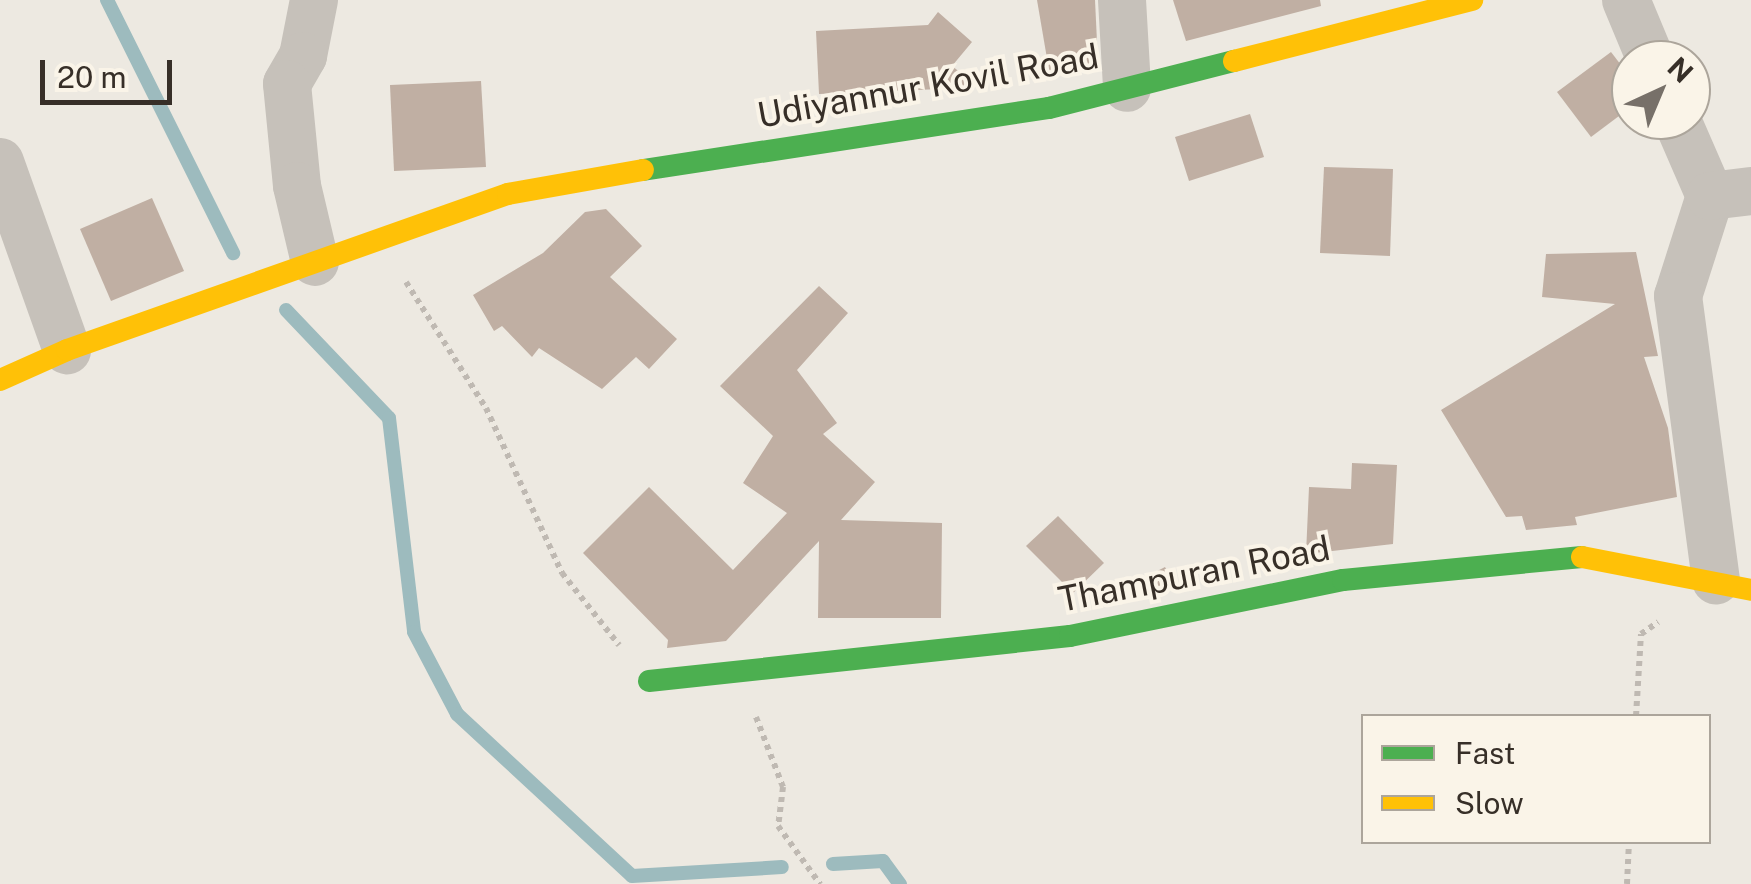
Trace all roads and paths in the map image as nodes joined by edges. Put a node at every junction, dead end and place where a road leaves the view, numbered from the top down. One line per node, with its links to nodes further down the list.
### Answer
1 (314, 0): 11 (street)
2 (1122, 0): 6 (street)
3 (1472, 0): 6 (street, Udiyannur Kovil Road)
4 (1626, 0): 5 (street)
5 (1643, 40)
6 (1127, 88): 10 (street, Udiyannur Kovil Road)
7 (1692, 140): 9 (street)
8 (0, 162): 12 (street)
9 (1730, 194): 14 (street)
10 (378, 239): 11 (street, Udiyannur Kovil Road); 15 (path)
11 (315, 262): 12 (street, Udiyannur Kovil Road)
12 (67, 350): 13 (street, Udiyannur Kovil Road)
13 (0, 380)
14 (1734, 585): 15 (street, Thampuran Road); 17 (path)
15 (648, 682)
16 (747, 712): 19 (path)
17 (1636, 714)
18 (1629, 844): 20 (path)
19 (820, 884)
20 (1627, 884)

